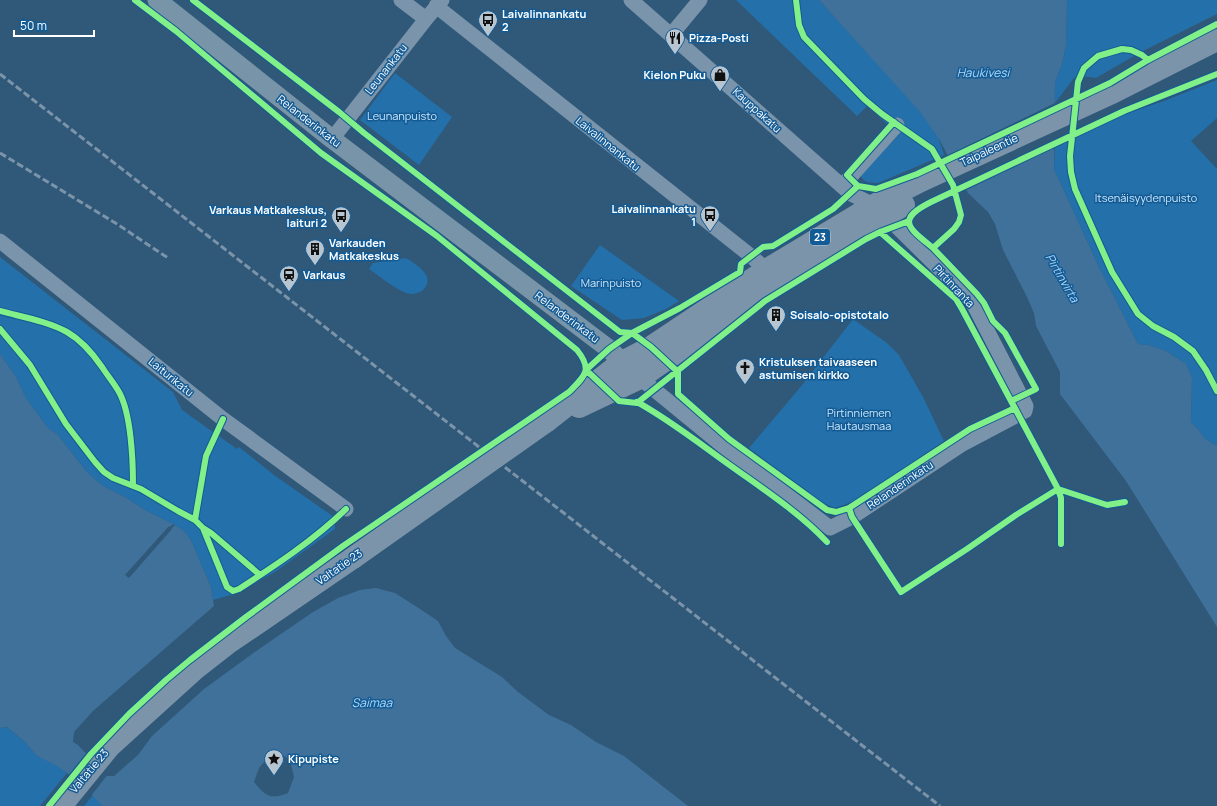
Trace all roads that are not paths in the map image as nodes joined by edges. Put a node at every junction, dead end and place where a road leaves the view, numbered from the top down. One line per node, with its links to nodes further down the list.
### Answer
1 (157, 0): 12 (main road, Relanderinkatu)
2 (401, 0): 6 (street)
3 (631, 0): 7 (street, Kauppakatu)
4 (700, 0): 7 (street)
5 (439, 3): 6 (street, Leunankatu); 16 (street, Laivalinnankatu)
6 (426, 19): 12 (street, Leunankatu)
7 (671, 35): 13 (street, Kauppakatu)
8 (1217, 40): 10 (highway, Taipaleentie / 23)
9 (1217, 55): 10 (highway, Taipaleentie / 23)
10 (1117, 97): 14 (highway, Taipaleentie / 23)
11 (897, 125): 13 (street)
12 (332, 139): 17 (main road, Relanderinkatu)
13 (842, 186): 14 (street, Kauppakatu)
14 (880, 210): 16 (highway, Taipaleentie / 23); 19 (street, Pirtinranta)
15 (0, 241): 21 (street, Laiturikatu)
16 (773, 276): 17 (highway, 23); 18 (highway, 23)
17 (622, 362): 18 (main road, Relanderinkatu); 20 (highway, Valtatie 23 / 23)
18 (640, 378): 19 (street, Relanderinkatu); 20 (highway, Valtatie 23 / 23)
19 (1026, 411)
20 (551, 419): 22 (highway, Valtatie 23 / 23, bridge)
21 (346, 509)
22 (72, 801)

